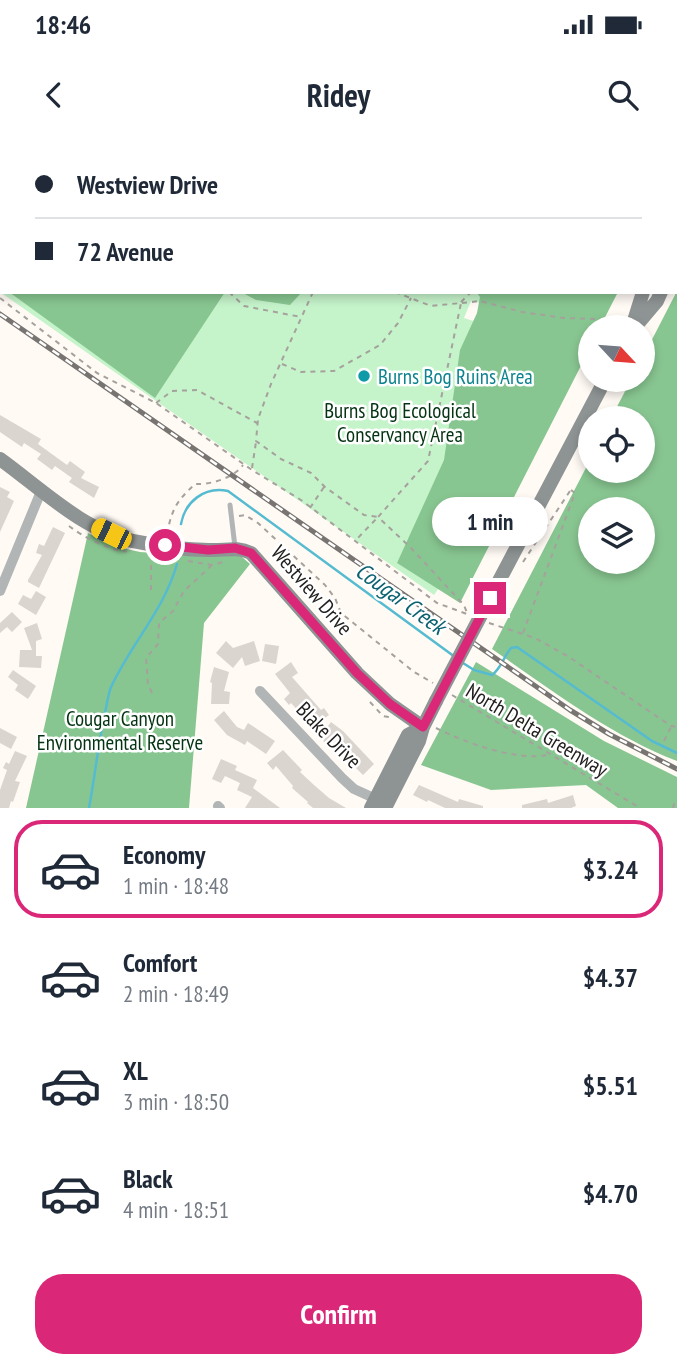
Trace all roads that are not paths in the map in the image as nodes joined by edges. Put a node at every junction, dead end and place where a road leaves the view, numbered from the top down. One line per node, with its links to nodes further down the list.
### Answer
1 (642, 294): 3 (main road)
2 (661, 294): 4 (main road)
3 (637, 315)
4 (645, 315)
5 (599, 392): 12 (main road, bridge)
6 (0, 459): 7 (main road)
7 (42, 489): 9 (main road); 10 (street)
8 (230, 505): 9 (lane)
9 (232, 554): 12 (main road, Westview Drive)
10 (0, 591)
11 (260, 691): 13 (street, Blake Drive)
12 (429, 727): 13 (main road)
13 (382, 805)

